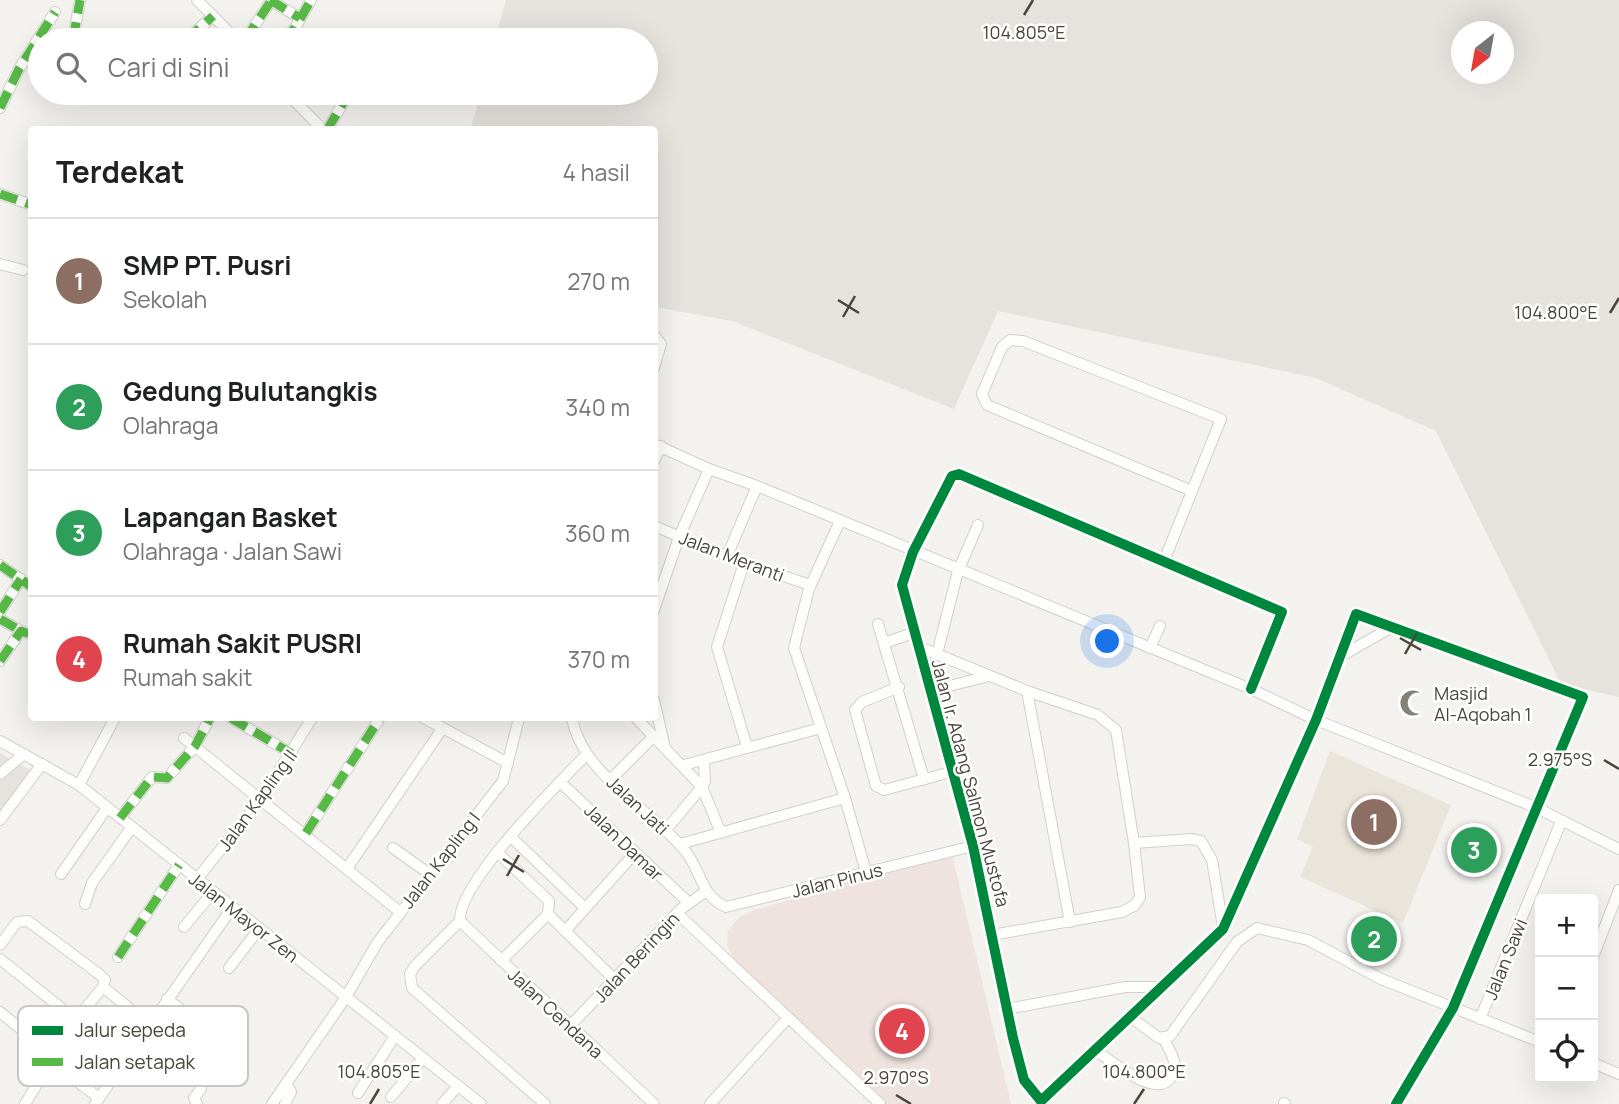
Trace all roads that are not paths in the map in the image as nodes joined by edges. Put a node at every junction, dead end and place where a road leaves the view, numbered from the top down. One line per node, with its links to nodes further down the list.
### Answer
1 (80, 0): 9 (street)
2 (197, 0): 6 (street)
3 (271, 0): 7 (street); 12 (street)
4 (309, 1): 7 (street)
5 (55, 12): 8 (street)
6 (213, 16): 10 (street); 11 (street)
7 (300, 18): 13 (street)
8 (45, 28)
9 (75, 28)
10 (200, 28)
11 (225, 28)
12 (253, 28)
13 (292, 28)
14 (28, 57): 17 (street)
15 (302, 105): 18 (street)
16 (341, 105): 19 (street)
17 (0, 108)
18 (321, 126)
19 (328, 126)
20 (0, 194): 21 (street)
21 (28, 204)
22 (0, 264): 23 (street)
23 (23, 270)
24 (658, 445): 25 (street)
25 (709, 469): 26 (street); 31 (street)
26 (757, 486): 28 (street); 33 (street)
27 (1192, 491): 27 (street); 34 (street)
28 (840, 520): 32 (street); 40 (street)
29 (978, 525): 37 (street)
30 (658, 528): 31 (street, Jalan Meranti)
31 (679, 537): 33 (street, Jalan Meranti); 41 (street)
32 (913, 552): 34 (street, Jalan Ir. Adang Salmon Mustofa); 37 (street); 48 (street, Jalan Ir. Adang Salmon Mustofa)
33 (727, 556): 35 (street, Jalan Meranti)
34 (1164, 561): 58 (street)
35 (744, 563): 40 (street, Jalan Meranti); 78 (street)
36 (0, 565): 38 (street)
37 (958, 571): 52 (street); 53 (street)
38 (21, 579): 39 (street); 42 (street)
39 (28, 584)
40 (810, 585): 72 (street)
41 (658, 598)
42 (0, 612)
43 (0, 619): 47 (street)
44 (878, 624): 50 (street)
45 (1160, 626): 52 (street)
46 (1392, 627): 54 (street); 54 (street); 97 (street)
47 (21, 631): 49 (street); 55 (street)
48 (913, 633): 50 (street); 51 (street, Jalan Ir. Adang Salmon Mustofa)
49 (28, 634)
50 (884, 643): 57 (street)
51 (917, 646): 53 (street); 59 (street, Jalan Ir. Adang Salmon Mustofa)
52 (1150, 648): 58 (street)
53 (937, 654): 56 (street)
54 (1343, 654): 62 (street)
55 (0, 661)
56 (989, 676): 59 (street); 60 (street)
57 (899, 687): 90 (street); 90 (street)
58 (1251, 689): 62 (street)
59 (929, 691): 87 (street, Jalan Ir. Adang Salmon Mustofa)
60 (1027, 691): 106 (street); 132 (street)
61 (658, 718): 79 (street)
62 (1316, 720): 97 (street); 123 (street)
63 (113, 721): 92 (street)
64 (208, 721): 77 (street)
65 (236, 721): 81 (street)
66 (310, 721): 81 (street, Jalan Kapling II)
67 (378, 721): 103 (street)
68 (430, 721): 73 (street)
69 (518, 721): 84 (street, Jalan Kapling I)
70 (572, 721): 82 (street, Jalan Jati)
71 (639, 721): 74 (street)
72 (821, 728): 78 (street); 95 (street)
73 (442, 729): 84 (street); 114 (street)
74 (653, 737): 79 (street); 89 (street)
75 (184, 738): 77 (street)
76 (0, 741): 80 (street, Jalan Mayor Zen)
77 (195, 746): 94 (street); 98 (street)
78 (747, 747): 83 (street)
79 (665, 749): 86 (street)
80 (24, 754): 85 (street, Jalan Mayor Zen); 88 (street)
81 (292, 754): 94 (street, Jalan Kapling II)
82 (586, 755): 89 (street, Jalan Jati); 91 (street)
83 (704, 762): 86 (street); 93 (street)
84 (508, 763): 117 (street, Jalan Kapling I)
85 (42, 764): 92 (street, Jalan Mayor Zen); 99 (street)
86 (684, 765): 93 (street)
87 (951, 772): 90 (street); 108 (street, Jalan Ir. Adang Salmon Mustofa)
88 (0, 774)
89 (611, 779): 102 (street, Jalan Jati)
90 (924, 779)
91 (559, 782): 105 (street); 112 (street, Jalan Damar)
92 (79, 785): 96 (street, Jalan Mayor Zen)
93 (702, 787): 102 (street); 104 (street)
94 (262, 798): 103 (street); 118 (street, Jalan Kapling II)
95 (845, 798): 104 (street); 115 (street)
96 (107, 807): 98 (street, Jalan Mayor Zen); 116 (street)
97 (1535, 807): 100 (street); 154 (street)
98 (120, 818): 101 (street, Jalan Mayor Zen)
99 (0, 820)
100 (1561, 822): 110 (street); 159 (street, Jalan Sawi)
101 (132, 827): 113 (street, Jalan Mayor Zen); 125 (street)
102 (666, 831): 107 (street, Jalan Jati)
103 (306, 833): 114 (street)
104 (721, 833): 107 (street)
105 (511, 837): 111 (street); 127 (street)
106 (1134, 843): 119 (street); 132 (street)
107 (680, 844): 122 (street, Jalan Jati)
108 (973, 846): 115 (street, Jalan Pinus); 137 (street, Jalan Ir. Adang Salmon Mustofa)
109 (393, 848): 117 (street)
110 (1619, 849)
111 (498, 852): 129 (street); 131 (street)
112 (635, 853): 124 (street, Jalan Damar); 127 (street)
113 (179, 865): 118 (street, Jalan Mayor Zen); 140 (street)
114 (348, 867): 128 (street)
115 (866, 872): 122 (street, Jalan Pinus)
116 (61, 874)
117 (431, 875): 128 (street, Jalan Kapling I)
118 (197, 880): 121 (street, Jalan Mayor Zen)
119 (1217, 889): 123 (street); 135 (street)
120 (1619, 890): 138 (street)
121 (213, 892): 126 (street, Jalan Mayor Zen); 133 (street)
122 (705, 892): 124 (street, Jalan Beringin)
123 (1240, 892): 135 (street)
124 (688, 902): 130 (street, Jalan Beringin)
125 (85, 904)
126 (232, 908): 134 (street, Jalan Mayor Zen); 148 (street)
127 (585, 908): 136 (street)
128 (400, 912): 147 (street, Jalan Kapling I)
129 (548, 914): 136 (street); 142 (street)
130 (677, 914): 144 (street, Jalan Beringin); 158 (street)
131 (460, 921): 142 (street, Jalan Cendana); 185 (street)
132 (1070, 922): 137 (street)
133 (184, 928)
134 (259, 929): 143 (street); 147 (street, Jalan Mayor Zen)
135 (1223, 929): 146 (street)
136 (565, 931): 144 (street)
137 (992, 935): 155 (street, Jalan Ir. Adang Salmon Mustofa)
138 (1598, 944)
139 (0, 946): 145 (street)
140 (118, 957)
141 (0, 959): 149 (street)
142 (501, 961): 160 (street, Jalan Cendana)
143 (229, 968)
144 (614, 979): 160 (street, Jalan Beringin)
145 (103, 987): 150 (street); 151 (street)
146 (1164, 987): 155 (street); 157 (street)
147 (346, 997): 162 (street, Jalan Mayor Zen); 169 (street, Jalan Kapling I)
148 (167, 999): 152 (street); 153 (street)
149 (59, 1006)
150 (87, 1006)
151 (126, 1006)
152 (162, 1006)
153 (176, 1006)
154 (1453, 1008): 159 (street); 163 (street); 189 (street)
155 (1007, 1009): 178 (street, Jalan Ir. Adang Salmon Mustofa)
156 (0, 1012): 161 (street)
157 (1129, 1016): 163 (street); 165 (street)
158 (789, 1018): 187 (street); 188 (street)
159 (1480, 1018): 164 (street)
160 (570, 1026): 186 (street, Jalan Cendana)
161 (18, 1027)
162 (395, 1036): 166 (street, Jalan Mayor Zen); 175 (street)
163 (1164, 1039): 165 (street)
164 (1535, 1040)
165 (1095, 1050): 178 (street)
166 (423, 1058): 173 (street, Jalan Mayor Zen); 176 (street)
167 (1598, 1065): 168 (street)
168 (1619, 1074)
169 (286, 1083): 181 (street, Jalan Kapling I); 182 (street)
170 (36, 1086): 179 (street)
171 (80, 1086): 177 (street)
172 (108, 1086): 177 (street)
173 (458, 1086): 183 (street); 184 (street, Jalan Mayor Zen)
174 (201, 1089): 180 (street)
175 (358, 1093)
176 (391, 1097)
177 (97, 1101)
178 (1041, 1103)
179 (25, 1104)
180 (197, 1104)
181 (272, 1104)
182 (285, 1104)
183 (442, 1104)
184 (481, 1104)
185 (545, 1104)
186 (654, 1104)
187 (710, 1104)
188 (880, 1104)
189 (1396, 1104)

